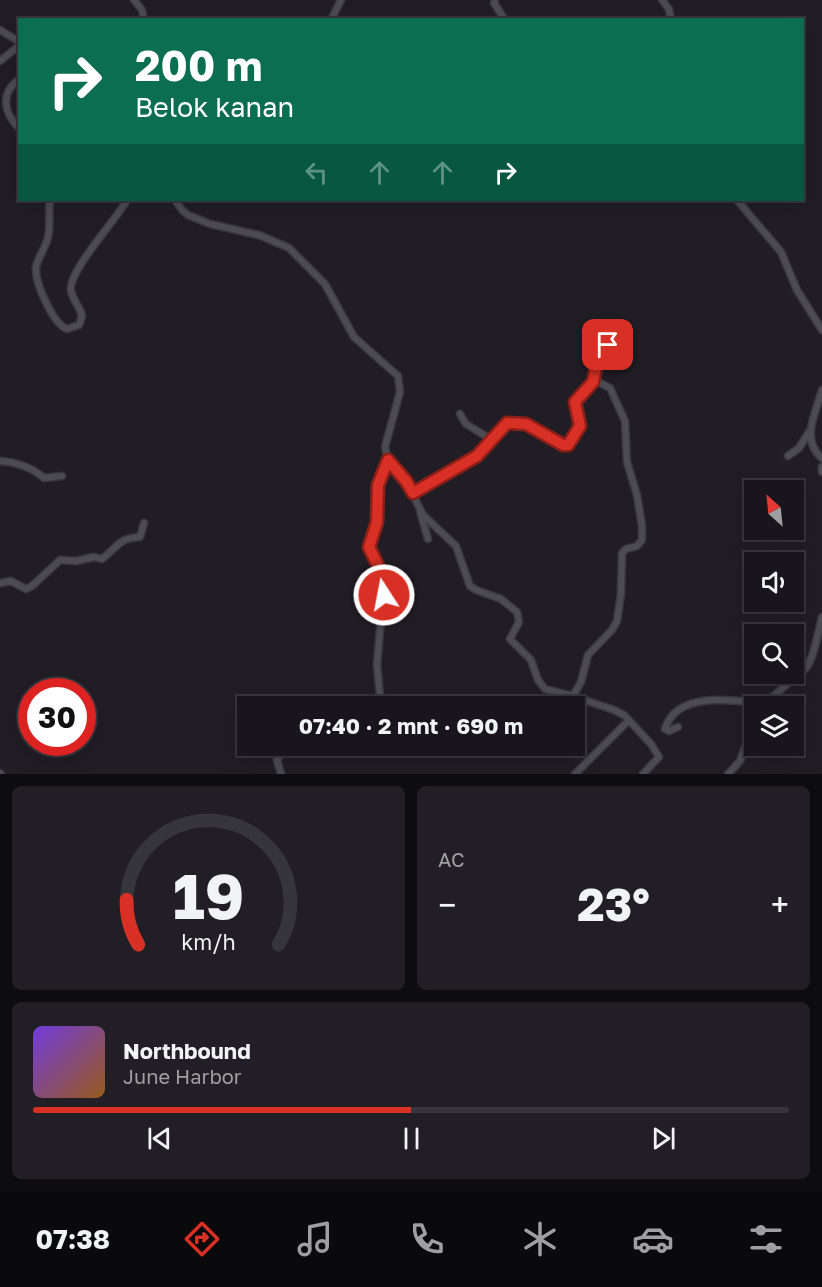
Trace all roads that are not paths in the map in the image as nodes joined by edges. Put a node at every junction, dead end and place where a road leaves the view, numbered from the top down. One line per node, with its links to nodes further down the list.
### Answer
1 (134, 0): 5 (street)
2 (341, 0): 6 (street)
3 (495, 0): 7 (street)
4 (662, 0): 8 (street)
5 (144, 18)
6 (332, 18)
7 (505, 18)
8 (671, 18)
9 (0, 30): 10 (street)
10 (18, 43)
11 (18, 46): 12 (street)
12 (0, 61)
13 (18, 81): 14 (street)
14 (18, 127)
15 (50, 201): 16 (street)
16 (126, 201)
17 (177, 201): 28 (street)
18 (738, 201): 19 (street)
19 (822, 330)
20 (608, 345): 21 (street)
21 (594, 380): 25 (street); 40 (street)
22 (822, 390): 24 (street)
23 (460, 414): 25 (street)
24 (810, 432): 26 (street); 27 (street)
25 (492, 440): 33 (street)
26 (788, 456)
27 (822, 458)
28 (388, 460): 33 (street); 39 (street)
29 (0, 461): 32 (street)
30 (822, 467): 31 (street)
31 (822, 472)
32 (62, 476)
33 (413, 493): 34 (street)
34 (419, 508): 36 (street); 40 (street)
35 (144, 523): 37 (street)
36 (428, 539)
37 (0, 583)
38 (822, 617): 41 (street)
39 (380, 696)
40 (573, 696)
41 (773, 696)
42 (585, 700): 44 (street)
43 (744, 704): 45 (street)
44 (629, 720): 49 (street); 50 (street)
45 (678, 727)
46 (744, 750): 51 (street)
47 (279, 756): 48 (street)
48 (281, 774)
49 (575, 774)
50 (643, 774)
51 (728, 774)

